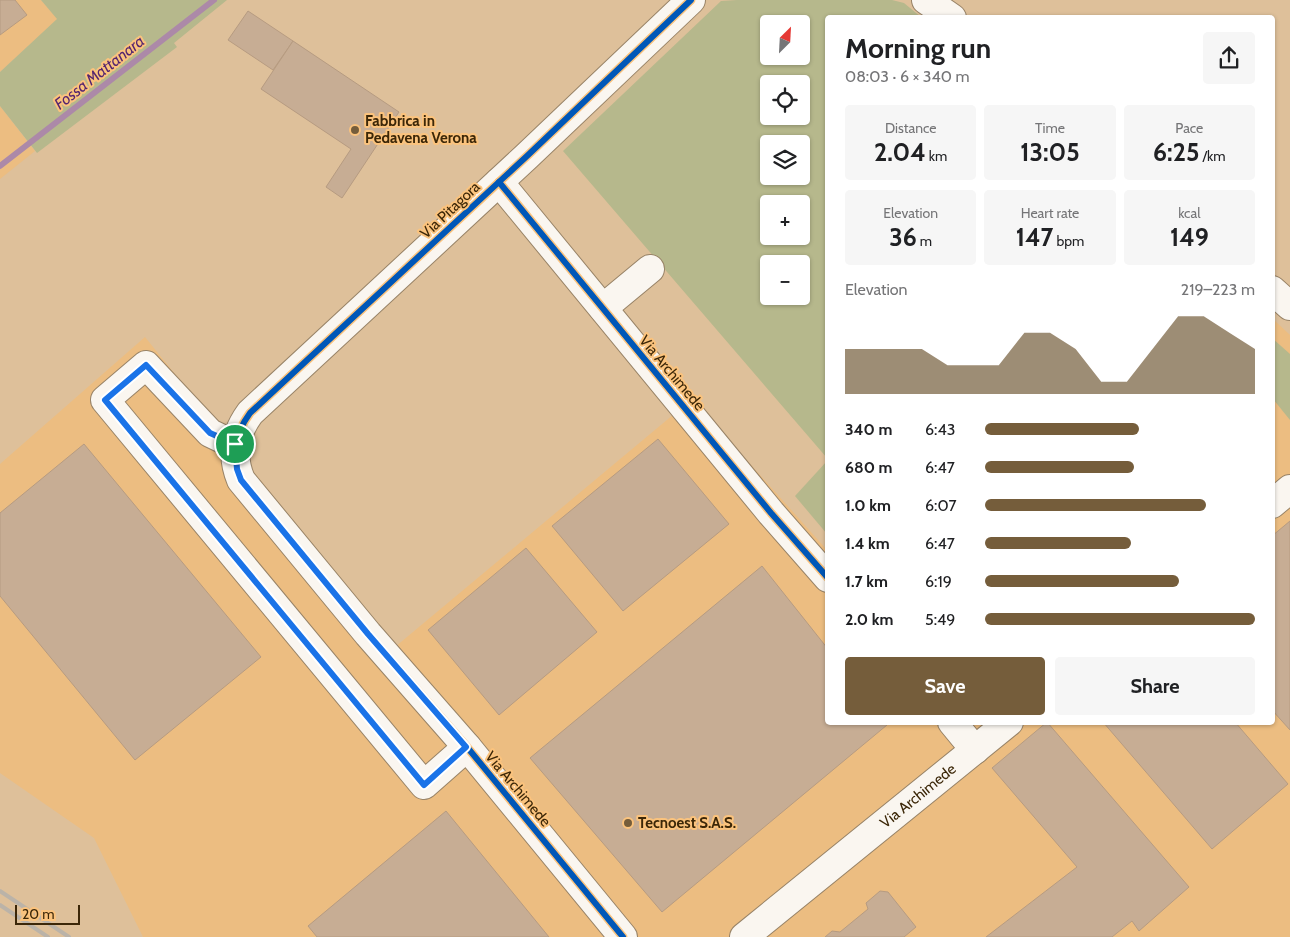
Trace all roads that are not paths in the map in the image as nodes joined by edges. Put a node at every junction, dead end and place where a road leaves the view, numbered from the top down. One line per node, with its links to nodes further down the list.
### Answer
1 (691, 0): 6 (street, Via Pitagora)
2 (926, 0): 4 (street)
3 (950, 0): 5 (street)
4 (948, 15)
5 (961, 15)
6 (499, 182): 10 (street, Via Archimede); 11 (street, Via Pitagora)
7 (650, 269): 10 (street)
8 (1275, 293): 9 (street)
9 (1290, 306)
10 (603, 308): 14 (street, Via Archimede)
11 (235, 444): 17 (street, Via Archimede); 17 (street)
12 (1290, 489): 13 (street)
13 (1275, 502)
14 (825, 575)
15 (954, 725): 18 (street)
16 (1005, 725): 18 (street, Via Archimede)
17 (466, 747): 19 (street, Via Archimede)
18 (975, 750): 20 (street, Via Archimede)
19 (623, 937)
20 (744, 937)

